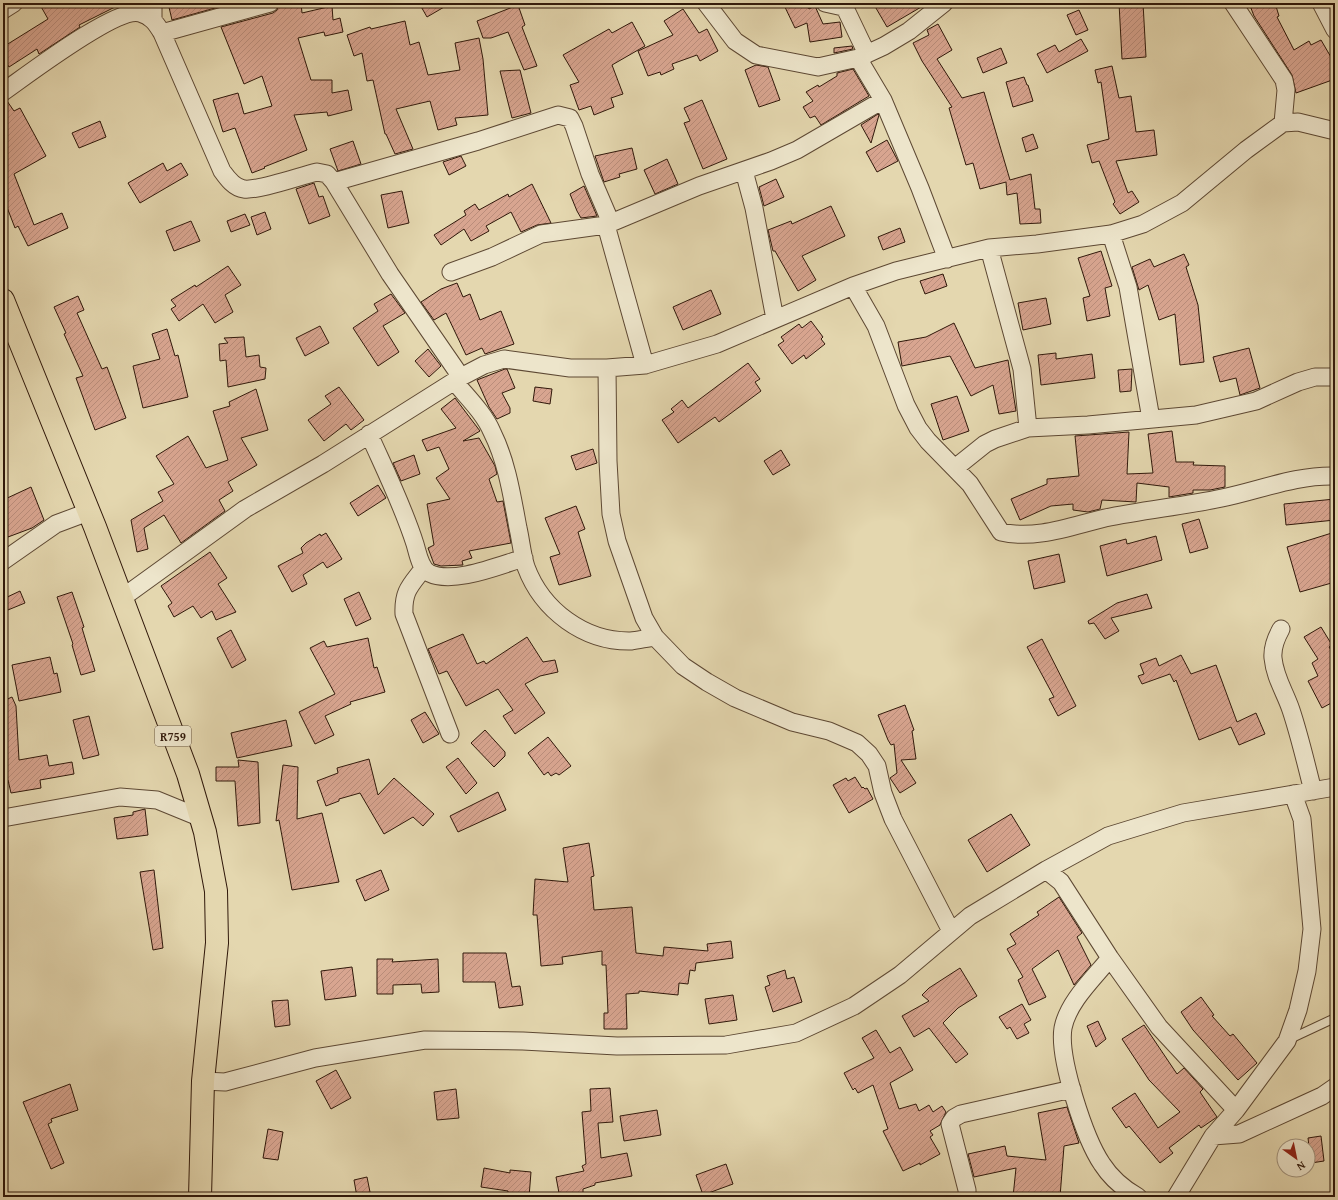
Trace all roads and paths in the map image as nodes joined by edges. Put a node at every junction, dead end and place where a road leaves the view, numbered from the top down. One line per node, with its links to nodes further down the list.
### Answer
1 (14, 3): 8 (street)
2 (270, 3): 9 (street)
3 (706, 3): 11 (street)
4 (825, 3): 11 (street)
5 (944, 3): 11 (street)
6 (1233, 3): 14 (street)
7 (1320, 3): 10 (street)
8 (3, 10)
9 (156, 18): 12 (street); 17 (street)
10 (1335, 30)
11 (863, 56): 13 (street)
12 (3, 92)
13 (883, 100): 16 (street); 21 (street)
14 (1283, 123): 15 (street); 19 (street)
15 (1334, 128)
16 (744, 171): 18 (street); 25 (street)
17 (334, 182): 18 (street); 29 (street)
18 (609, 224): 22 (street); 26 (street)
19 (1111, 234): 20 (street); 30 (street)
20 (988, 248): 21 (street); 31 (street)
21 (947, 259): 23 (street)
22 (451, 272)
23 (853, 286): 25 (street); 33 (street)
24 (3, 300): 35 (main road, R759)
25 (775, 319): 26 (street)
26 (645, 365): 27 (street)
27 (607, 368): 29 (street); 41 (street)
28 (1335, 377): 30 (street)
29 (458, 379): 32 (street); 36 (street)
30 (1151, 419): 31 (street)
31 (1028, 428): 33 (street)
32 (369, 434): 38 (street); 39 (street)
33 (955, 468): 34 (street)
34 (1335, 476)
35 (88, 512): 37 (street); 39 (main road, R759)
36 (524, 558): 38 (street); 41 (street)
37 (3, 561)
38 (423, 569): 42 (street)
39 (122, 598): 47 (main road, R759)
40 (1281, 629): 44 (street)
41 (655, 637): 49 (street)
42 (450, 734)
43 (1335, 787): 44 (street)
44 (1313, 791): 45 (street)
45 (1293, 794): 48 (street); 52 (street)
46 (3, 818): 47 (street)
47 (201, 818): 53 (main road, R759)
48 (1046, 870): 49 (street); 50 (street)
49 (951, 931): 53 (street)
50 (1110, 958): 55 (street); 56 (street)
51 (1335, 1018): 52 (lane)
52 (1287, 1041): 56 (street)
53 (203, 1081): 58 (main road, R759)
54 (1335, 1086): 57 (street)
55 (1072, 1089): 59 (street); 60 (street)
56 (1236, 1110): 57 (street)
57 (1212, 1136): 61 (street)
58 (200, 1197)
59 (967, 1197)
60 (1138, 1197)
61 (1176, 1197)

